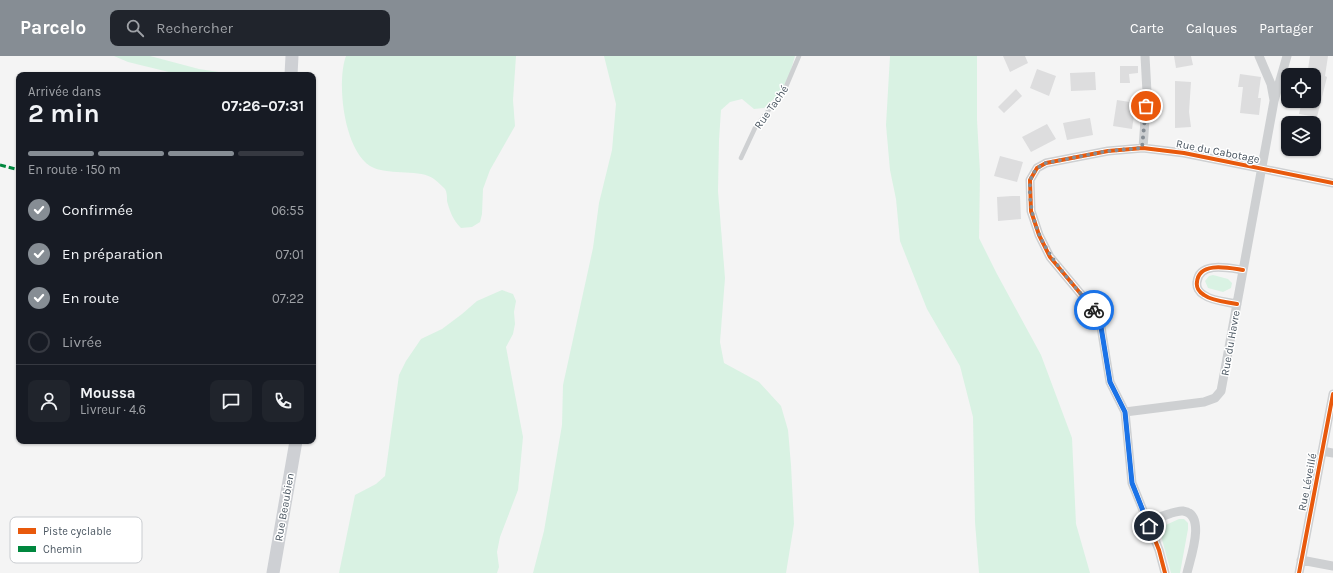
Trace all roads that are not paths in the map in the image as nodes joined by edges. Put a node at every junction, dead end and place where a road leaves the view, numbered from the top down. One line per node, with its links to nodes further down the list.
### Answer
1 (292, 56): 6 (main road)
2 (799, 56): 9 (lane, Rue Taché)
3 (1145, 56): 8 (street)
4 (1259, 56): 7 (street, Rue du Havre)
5 (1287, 56): 7 (street, Rue du Havre)
6 (291, 72)
7 (1274, 102): 10 (street, Rue du Havre)
8 (1142, 148): 10 (street, Rue du Cabotage); 15 (street, Rue du Cabotage)
9 (741, 158)
10 (1262, 169): 11 (street, Rue du Cabotage); 12 (street, Rue du Havre)
11 (1333, 183)
12 (1243, 270): 13 (street, Rue du Havre); 13 (street)
13 (1237, 304): 15 (street, Rue du Havre)
14 (1333, 394): 17 (street, Rue Léveillé)
15 (1125, 412): 19 (street, Rue du Cabotage)
16 (295, 444): 22 (main road, Rue Beaubien)
17 (1322, 451): 18 (street); 20 (street, Rue Léveillé)
18 (1333, 453)
19 (1147, 522): 23 (street, Rue du Cabotage); 24 (street)
20 (1301, 560): 21 (street); 25 (street, Rue Léveillé)
21 (1333, 566)
22 (272, 573)
23 (1165, 573)
24 (1187, 573)
25 (1299, 573)

